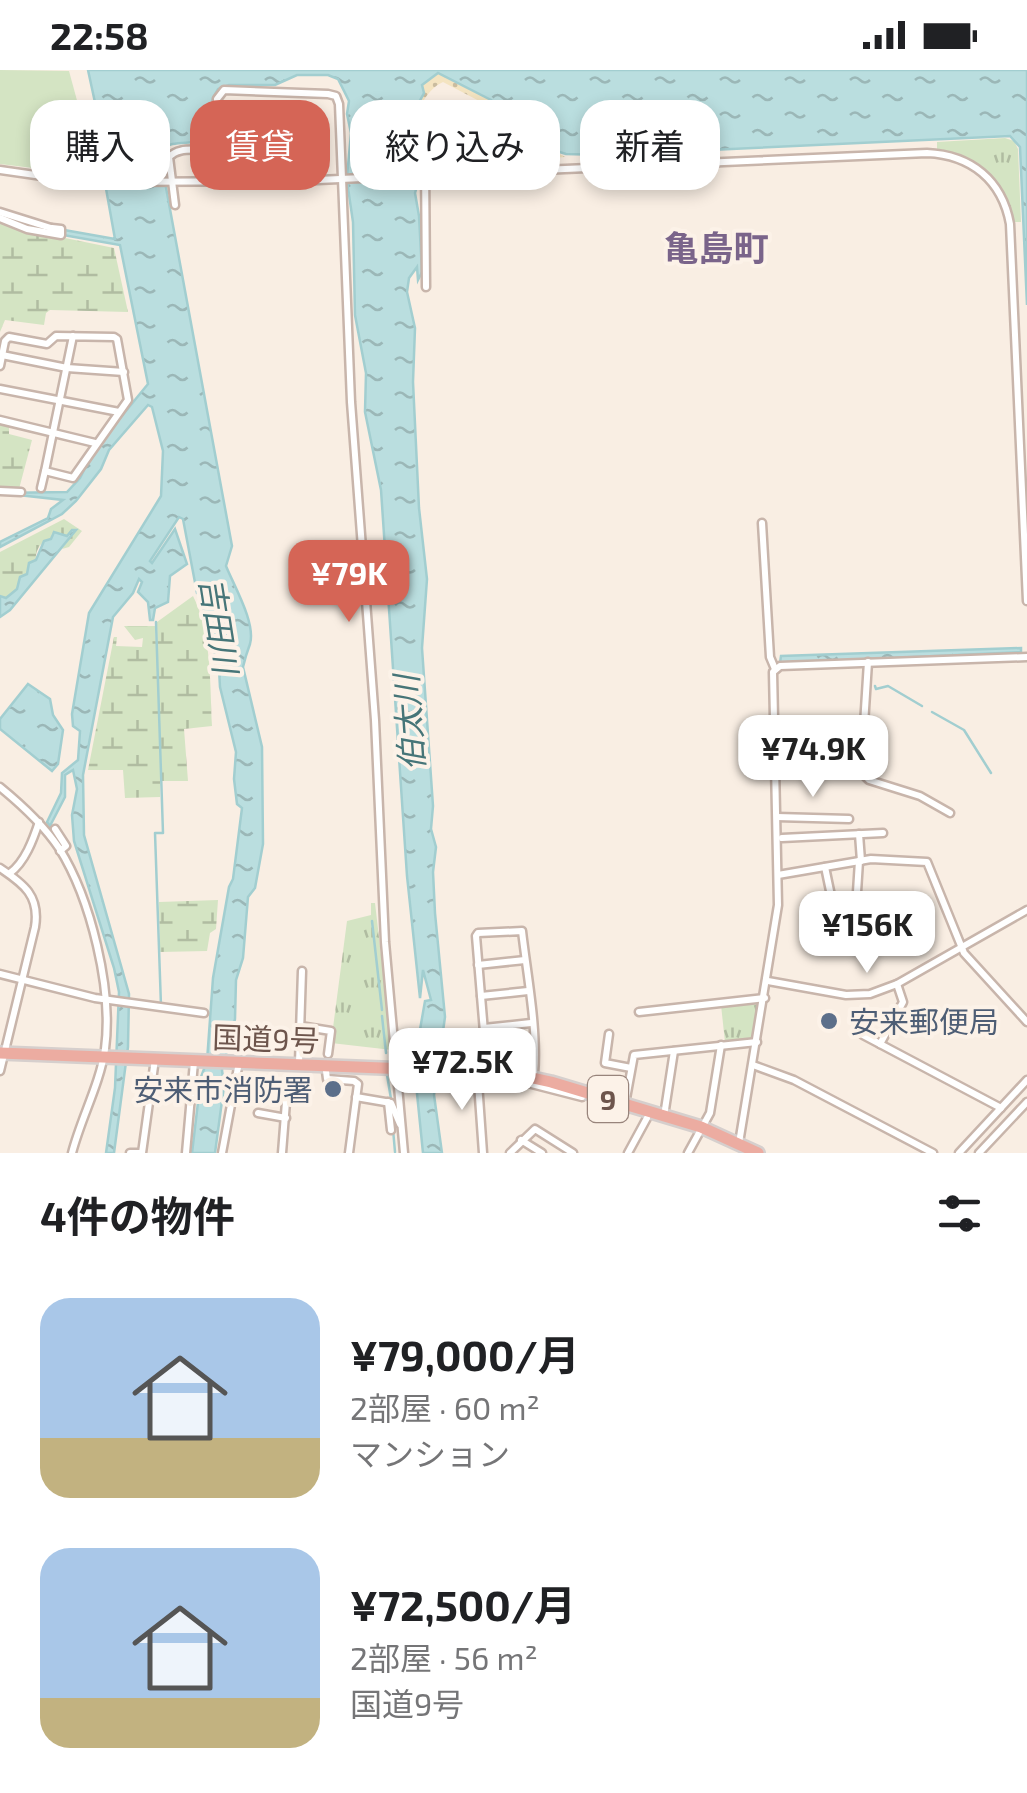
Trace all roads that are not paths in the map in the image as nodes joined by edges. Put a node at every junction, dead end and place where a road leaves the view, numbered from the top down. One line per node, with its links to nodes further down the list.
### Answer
1 (170, 157): 6 (street)
2 (560, 168): 30 (street)
3 (0, 170): 4 (street)
4 (30, 175)
5 (350, 179): 6 (street)
6 (340, 180): 7 (street); 83 (street)
7 (170, 181)
8 (170, 185): 10 (street)
9 (426, 190): 13 (street)
10 (175, 205)
11 (0, 215): 12 (street)
12 (61, 231)
13 (426, 287)
14 (73, 336): 15 (street); 17 (street); 18 (street)
15 (2, 354): 16 (street); 17 (street)
16 (0, 366)
17 (67, 368): 18 (street); 20 (street)
18 (124, 372): 21 (street)
19 (0, 389): 20 (street)
20 (60, 400): 21 (street); 23 (street)
21 (119, 412): 24 (street)
22 (0, 420): 23 (street)
23 (54, 432): 24 (street); 25 (street)
24 (95, 442): 25 (street)
25 (45, 471): 26 (street)
26 (41, 488)
27 (0, 491): 28 (street)
28 (21, 492)
29 (762, 523): 33 (street)
30 (1027, 601)
31 (1027, 657): 32 (street)
32 (868, 662): 33 (street); 35 (street)
33 (775, 670): 36 (street)
34 (0, 787): 38 (street)
35 (950, 814)
36 (777, 816): 37 (street); 45 (street)
37 (849, 819)
38 (40, 824): 46 (street); 61 (street)
39 (882, 833): 40 (street)
40 (858, 834): 41 (street); 42 (street)
41 (782, 838)
42 (860, 861): 43 (street); 47 (street); 50 (street)
43 (826, 867): 45 (street); 48 (street)
44 (0, 868): 46 (street)
45 (778, 875): 56 (street)
46 (13, 877): 55 (street)
47 (857, 892)
48 (834, 910)
49 (1027, 910): 50 (street)
50 (962, 948): 57 (street); 64 (street)
51 (525, 960): 52 (street); 52 (street); 58 (street)
52 (478, 965): 59 (street)
53 (302, 971): 66 (street)
54 (0, 974): 55 (street)
55 (21, 979): 61 (street); 75 (street)
56 (768, 981): 57 (street); 60 (street)
57 (897, 984): 72 (street)
58 (528, 991): 59 (street); 65 (street)
59 (481, 996): 67 (street)
60 (765, 998): 63 (street); 71 (street)
61 (107, 999): 62 (street); 77 (street)
62 (204, 1012)
63 (639, 1012)
64 (1027, 1022)
65 (531, 1023): 67 (street); 70 (street)
66 (300, 1026): 76 (street); 81 (street)
67 (484, 1028): 70 (street)
68 (609, 1034): 84 (street)
69 (863, 1035): 72 (street)
70 (532, 1041): 88 (street)
71 (757, 1042): 73 (street); 82 (street)
72 (880, 1044): 95 (street)
73 (721, 1046): 74 (street); 101 (street)
74 (674, 1051): 84 (street); 97 (street)
75 (2, 1053): 77 (highway, 国道9号 / 9); 86 (street)
76 (328, 1054)
77 (115, 1057): 78 (highway, 国道9号 / 9); 105 (street)
78 (155, 1059): 79 (highway, 国道9号 / 9); 106 (street)
79 (196, 1060): 80 (highway, 国道9号 / 9); 107 (street)
80 (238, 1062): 81 (highway, 国道9号 / 9); 108 (street)
81 (298, 1062): 83 (highway, 国道9号 / 9)
82 (753, 1064): 104 (street); 119 (street)
83 (398, 1068): 87 (highway, 国道9号 / 9); 100 (street)
84 (631, 1068): 93 (street)
85 (326, 1071): 91 (street)
86 (0, 1072)
87 (476, 1072): 88 (street); 93 (highway, 国道9号 / 9); 112 (street)
88 (533, 1078): 93 (street)
89 (1027, 1080): 95 (street)
90 (236, 1081): 98 (street)
91 (356, 1097): 92 (street); 110 (street)
92 (388, 1102): 100 (street); 102 (street)
93 (626, 1102): 97 (highway, 国道9号 / 9)
94 (1027, 1102): 121 (street)
95 (1001, 1108): 120 (street)
96 (258, 1114): 98 (street)
97 (664, 1116): 101 (highway, 国道9号 / 9)
98 (286, 1118): 109 (street)
99 (648, 1118): 116 (street)
100 (404, 1127): 111 (street)
101 (701, 1127): 104 (highway, 国道9号 / 9); 117 (street)
102 (391, 1130)
103 (521, 1140): 113 (street); 114 (street); 115 (street)
104 (740, 1143): 118 (highway, 国道9号 / 9)
105 (72, 1153)
106 (130, 1153)
107 (186, 1153)
108 (222, 1153)
109 (282, 1153)
110 (348, 1153)
111 (404, 1153)
112 (482, 1153)
113 (510, 1153)
114 (542, 1153)
115 (573, 1153)
116 (628, 1153)
117 (688, 1153)
118 (758, 1153)
119 (933, 1153)
120 (959, 1153)
121 (980, 1153)

